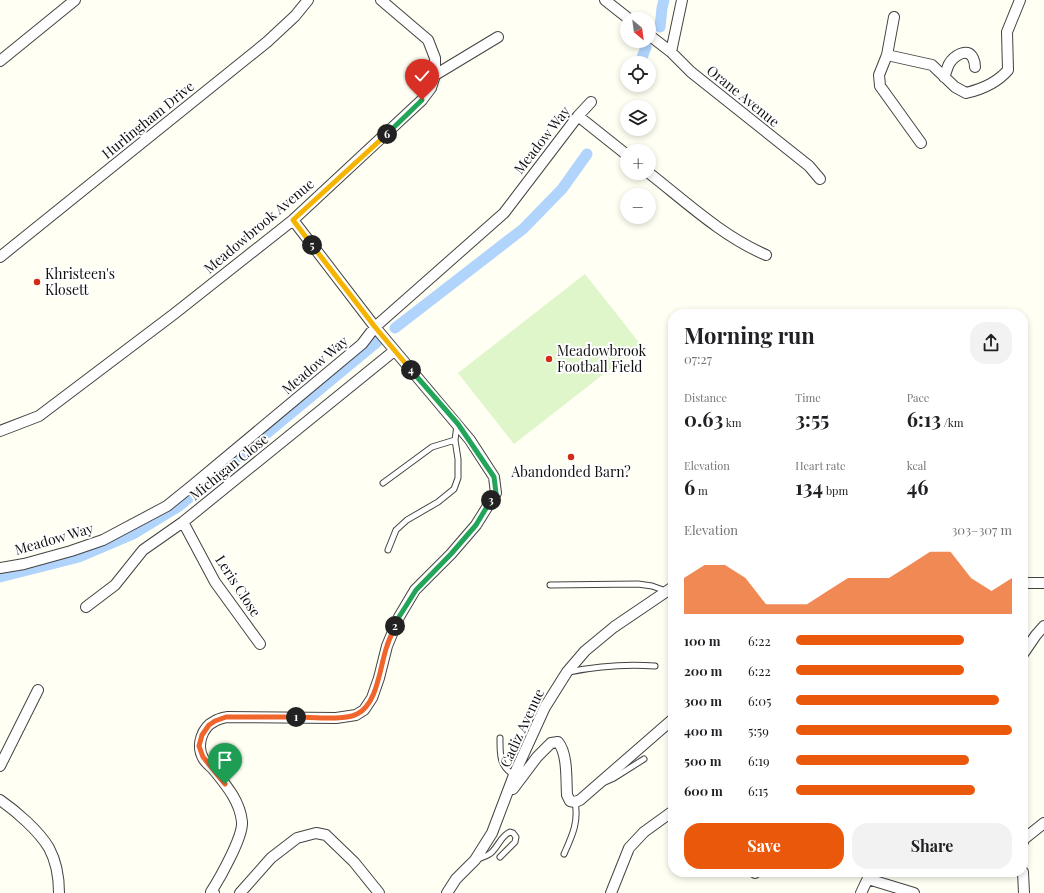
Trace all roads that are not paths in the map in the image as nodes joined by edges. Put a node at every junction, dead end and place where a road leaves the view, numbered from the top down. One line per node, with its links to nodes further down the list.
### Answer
1 (75, 0): 13 (street)
2 (308, 0): 25 (street, Hurlingham Drive)
3 (381, 0): 15 (street, Meadowbrook Avenue)
4 (606, 0): 7 (street)
5 (682, 0): 11 (street)
6 (1020, 0): 16 (street)
7 (621, 12)
8 (894, 18): 12 (street)
9 (498, 37): 15 (street)
10 (656, 40): 11 (street, Orane Avenue)
11 (671, 52): 22 (street, Orane Avenue)
12 (887, 55): 16 (street); 19 (street)
13 (0, 61)
14 (975, 67): 16 (street)
15 (435, 75): 23 (street, Meadowbrook Avenue)
16 (944, 77)
17 (591, 102): 18 (street, Meadow Way)
18 (578, 116): 20 (street); 26 (street, Meadow Way)
19 (921, 143)
20 (620, 149)
21 (656, 179): 24 (street)
22 (820, 179)
23 (293, 220): 26 (street); 29 (street, Meadowbrook Avenue)
24 (766, 254)
25 (0, 257)
26 (375, 327): 27 (street); 34 (street, Meadow Way)
27 (394, 351): 28 (street); 32 (street, Michigan Close)
28 (458, 424): 30 (lane); 66 (street)
29 (0, 431)
30 (455, 440): 31 (lane); 33 (lane)
31 (382, 483)
32 (184, 522): 40 (street, Michigan Close); 42 (street, Leris Close)
33 (388, 550)
34 (0, 568)
35 (1028, 583): 36 (street)
36 (1044, 583)
37 (550, 585): 38 (lane)
38 (668, 589)
39 (668, 590): 45 (street, Cadiz Avenue)
40 (86, 607)
41 (1044, 626): 43 (street)
42 (260, 644)
43 (1028, 647)
44 (655, 666): 45 (lane)
45 (566, 672): 51 (street, Cadiz Avenue)
46 (38, 690): 50 (street)
47 (668, 726): 52 (street)
48 (500, 738): 51 (lane)
49 (644, 759): 52 (lane)
50 (0, 766)
51 (514, 775): 53 (street, Cadiz Avenue)
52 (600, 784): 55 (street)
53 (508, 795): 55 (street); 61 (street, Cadiz Avenue)
54 (0, 800): 65 (street)
55 (575, 802): 59 (lane)
56 (668, 815): 70 (street)
57 (1044, 823): 58 (street)
58 (1028, 836)
59 (564, 854)
60 (500, 856): 61 (lane)
61 (475, 860): 69 (street, Cadiz Avenue)
62 (869, 877): 71 (street)
63 (872, 877): 72 (street)
64 (1023, 877): 73 (street)
65 (59, 893)
66 (211, 893)
67 (240, 893): 68 (street)
68 (379, 893)
69 (447, 893)
70 (611, 893)
71 (861, 893)
72 (914, 893)
73 (1024, 893)

